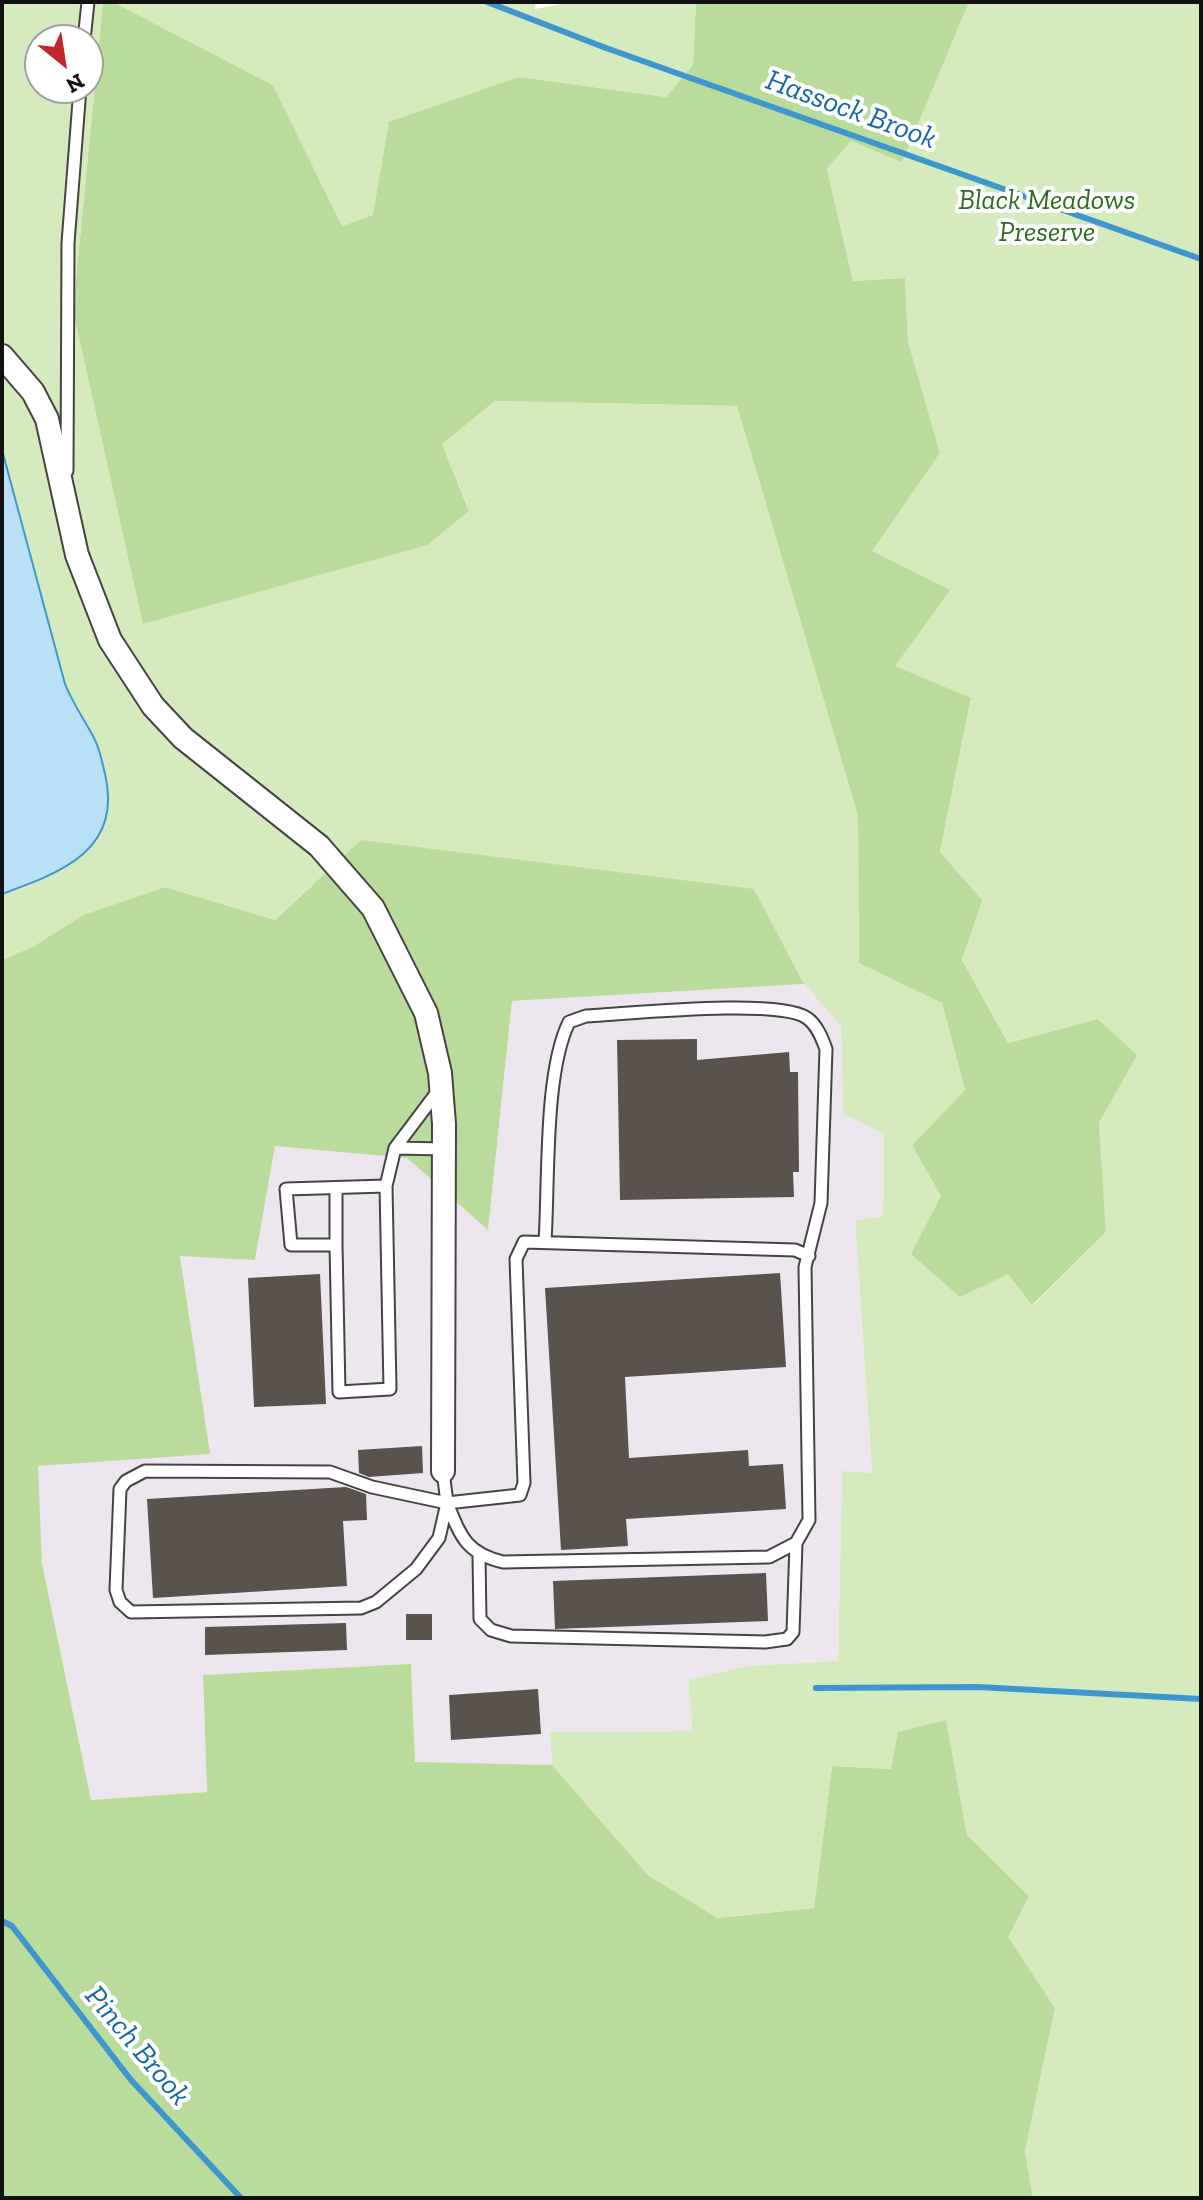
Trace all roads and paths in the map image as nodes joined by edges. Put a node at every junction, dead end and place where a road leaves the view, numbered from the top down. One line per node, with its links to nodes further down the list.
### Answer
1 (88, 2): 2 (lane)
2 (86, 24)
3 (79, 104): 5 (lane)
4 (2, 356): 5 (street)
5 (66, 503): 6 (street)
6 (441, 1088): 7 (lane); 8 (street)
7 (395, 1148): 8 (lane); 9 (lane)
8 (444, 1149): 14 (street)
9 (386, 1186): 10 (lane); 12 (lane)
10 (336, 1188): 12 (lane); 12 (lane)
11 (545, 1241): 13 (lane); 13 (lane); 15 (lane)
12 (336, 1245)
13 (809, 1256): 16 (lane)
14 (443, 1471): 15 (lane)
15 (447, 1503): 15 (lane); 17 (lane)
16 (796, 1543): 17 (lane); 17 (lane)
17 (479, 1556)

